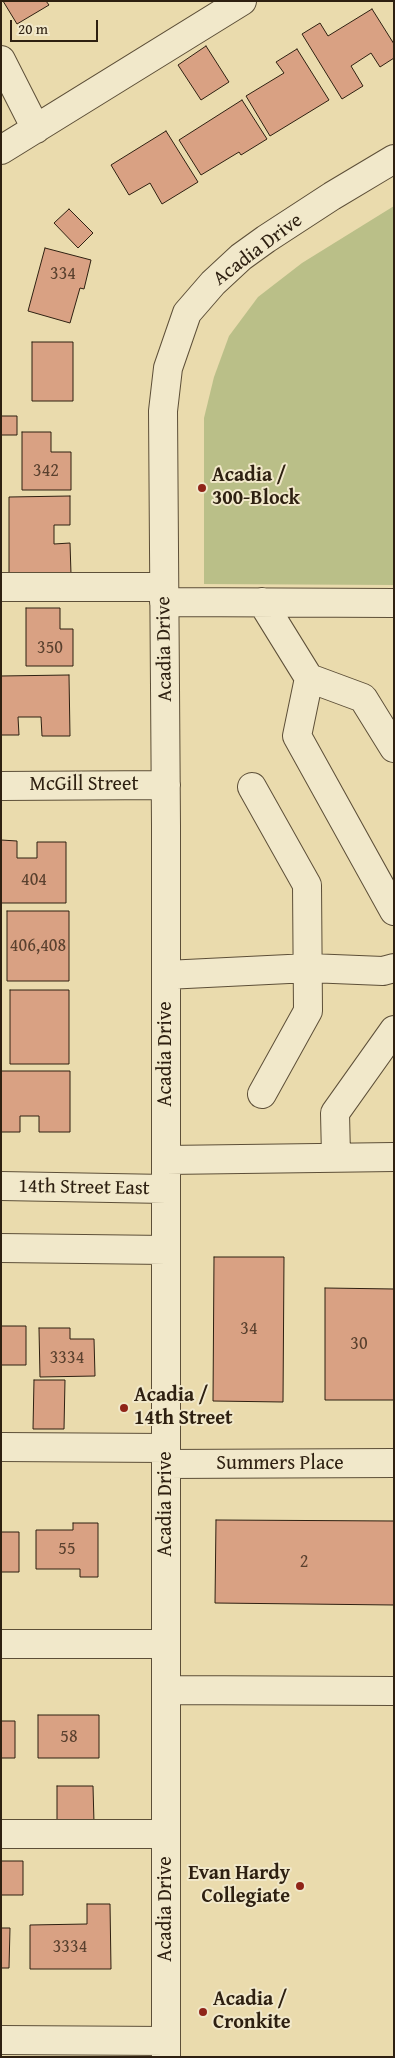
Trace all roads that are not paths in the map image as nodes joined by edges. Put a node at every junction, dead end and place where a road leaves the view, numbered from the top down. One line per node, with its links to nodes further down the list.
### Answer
1 (242, 1): 3 (street)
2 (1, 60): 3 (street)
3 (36, 129): 4 (street)
4 (1, 150)
5 (394, 159): 7 (street, Acadia Drive)
6 (1, 587): 7 (street)
7 (164, 594): 8 (street); 12 (street, Acadia Drive)
8 (262, 602): 9 (street); 10 (street)
9 (394, 603)
10 (309, 678): 11 (street); 15 (street)
11 (394, 748)
12 (166, 785): 13 (street, McGill Street); 18 (street, Acadia Drive)
13 (1, 786)
14 (252, 787): 16 (street)
15 (394, 911)
16 (309, 968): 17 (street); 18 (street); 20 (street)
17 (394, 968)
18 (166, 975): 23 (street, Acadia Drive)
19 (394, 1030): 21 (street)
20 (262, 1094)
21 (336, 1156): 22 (street); 23 (street)
22 (394, 1157)
23 (166, 1160): 25 (street, Acadia Drive)
24 (1, 1186): 25 (street, 14th Street East)
25 (166, 1189): 27 (street, Acadia Drive)
26 (1, 1248): 27 (street)
27 (166, 1250): 29 (street, Acadia Drive)
28 (1, 1447): 29 (street, Summers Place)
29 (166, 1456): 30 (street, Summers Place); 32 (street, Acadia Drive)
30 (394, 1463)
31 (1, 1644): 32 (street)
32 (166, 1644): 33 (street, Acadia Drive)
33 (166, 1690): 34 (street); 36 (street, Acadia Drive)
34 (394, 1691)
35 (1, 1834): 36 (street)
36 (166, 1834): 38 (street, Acadia Drive)
37 (1, 2040): 38 (street)
38 (166, 2049)

